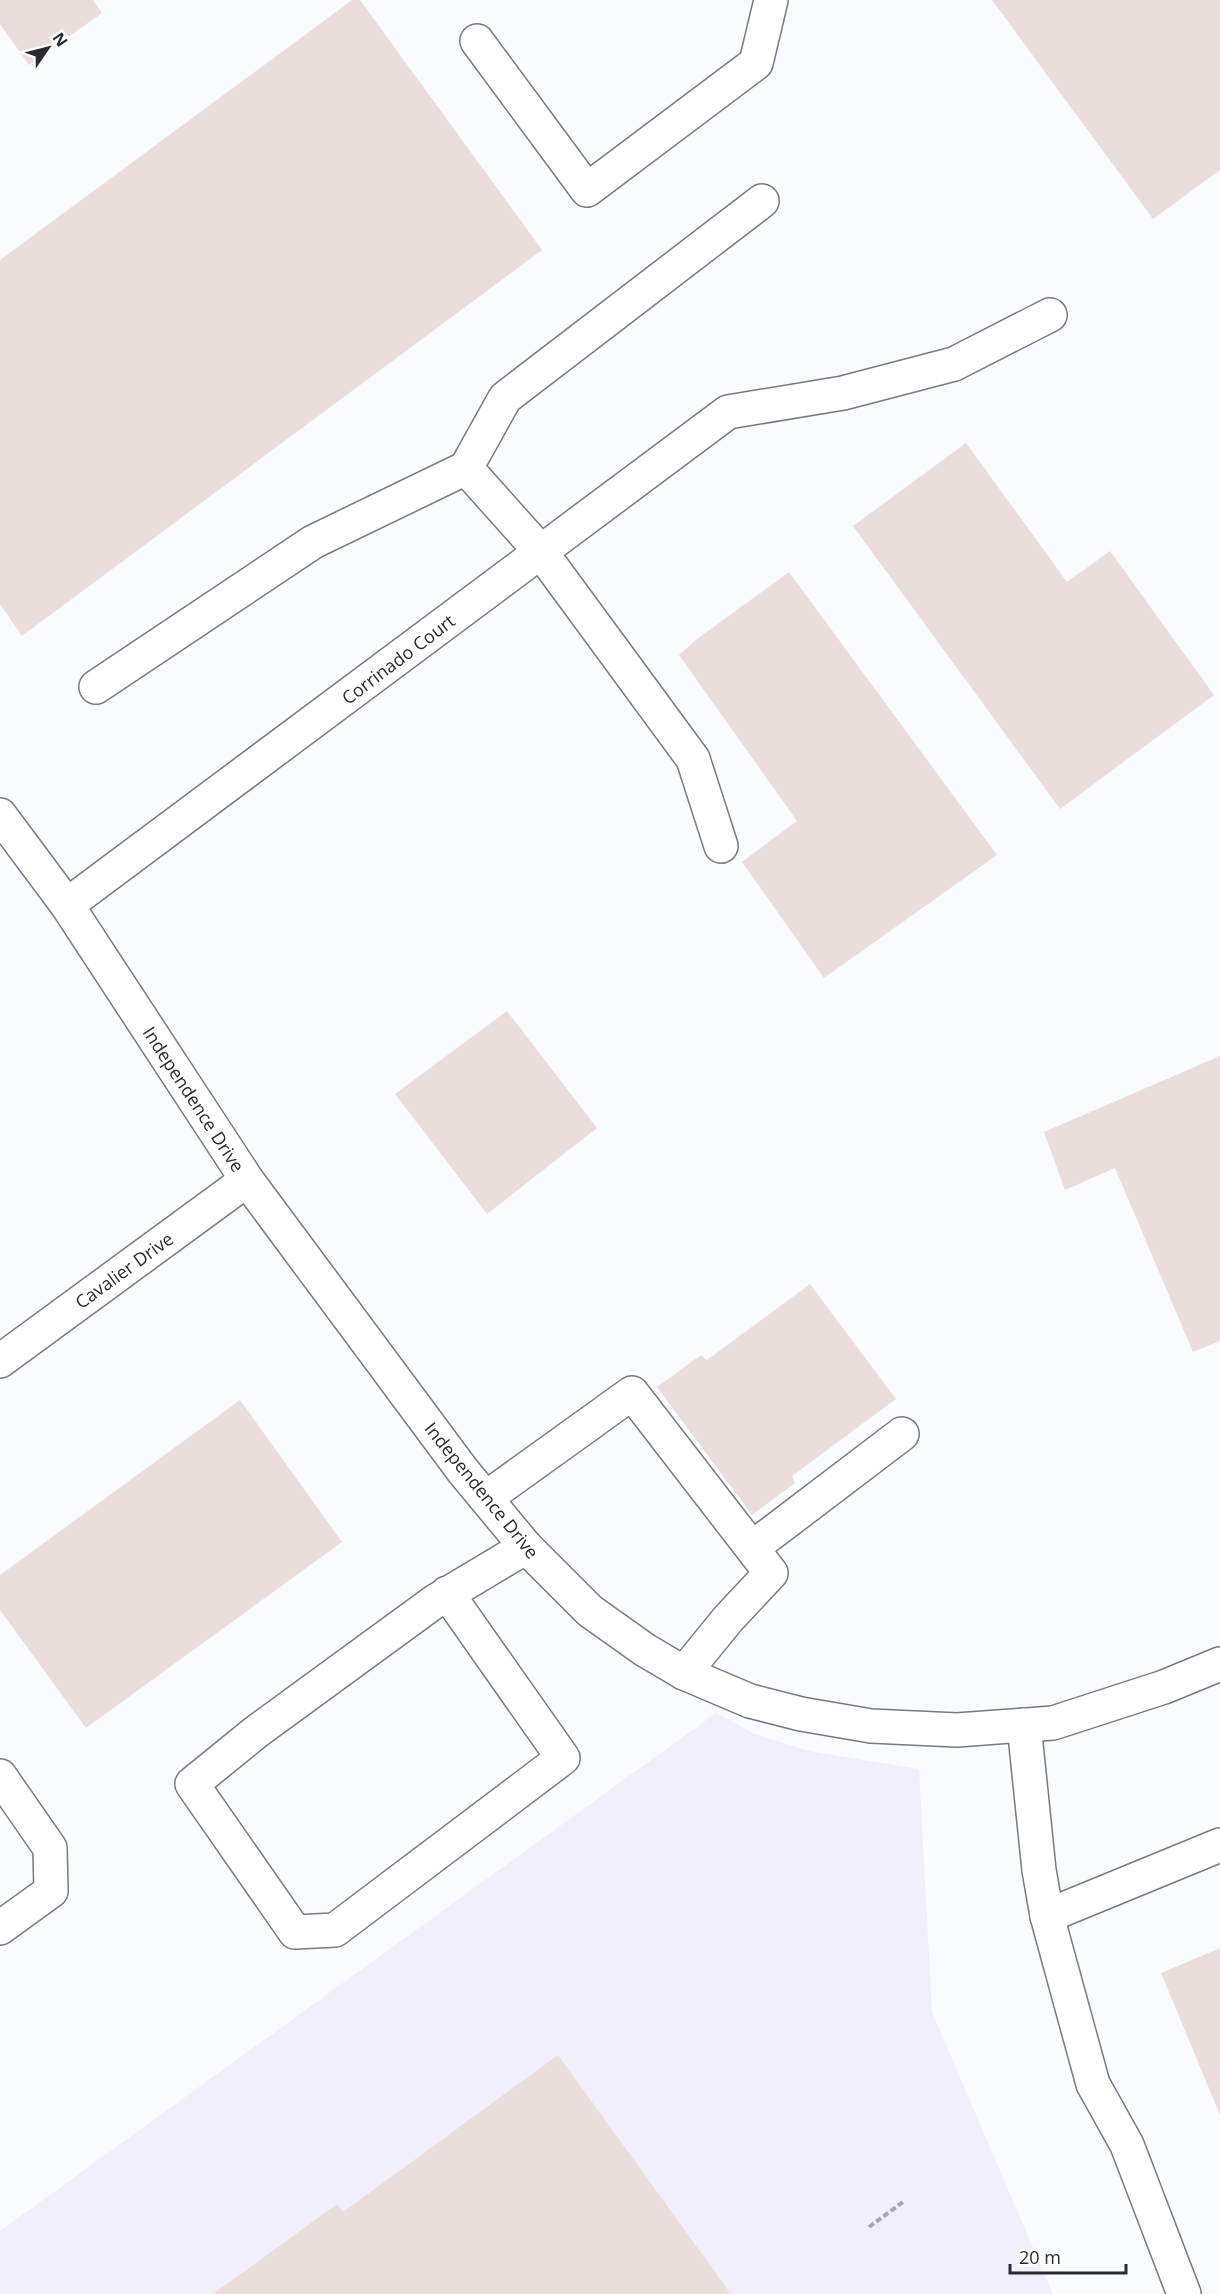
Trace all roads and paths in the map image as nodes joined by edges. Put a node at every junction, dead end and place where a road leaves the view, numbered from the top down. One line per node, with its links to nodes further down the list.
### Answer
1 (771, 0): 2 (street)
2 (477, 41)
3 (762, 201): 5 (street)
4 (1050, 315): 6 (street, Corrinado Court)
5 (466, 468): 6 (street); 7 (street)
6 (541, 552): 9 (street); 10 (street, Corrinado Court)
7 (96, 687)
8 (4, 828): 10 (street, Independence Drive)
9 (721, 846)
10 (67, 905): 11 (street, Independence Drive)
11 (247, 1179): 12 (street, Cavalier Drive); 14 (street, Independence Drive)
12 (0, 1361)
13 (902, 1434): 16 (street)
14 (486, 1498): 15 (street, Independence Drive); 16 (street)
15 (526, 1547): 17 (street); 19 (street, Independence Drive)
16 (752, 1548): 19 (street)
17 (447, 1593): 17 (street)
18 (1220, 1664): 20 (street, Independence Drive)
19 (684, 1673): 20 (street, Independence Drive)
20 (1024, 1725): 23 (street)
21 (0, 1776): 24 (street)
22 (1220, 1845): 23 (street)
23 (1047, 1916): 27 (street)
24 (0, 1928)
25 (903, 2202): 26 (path)
26 (869, 2227)
27 (1184, 2294)

